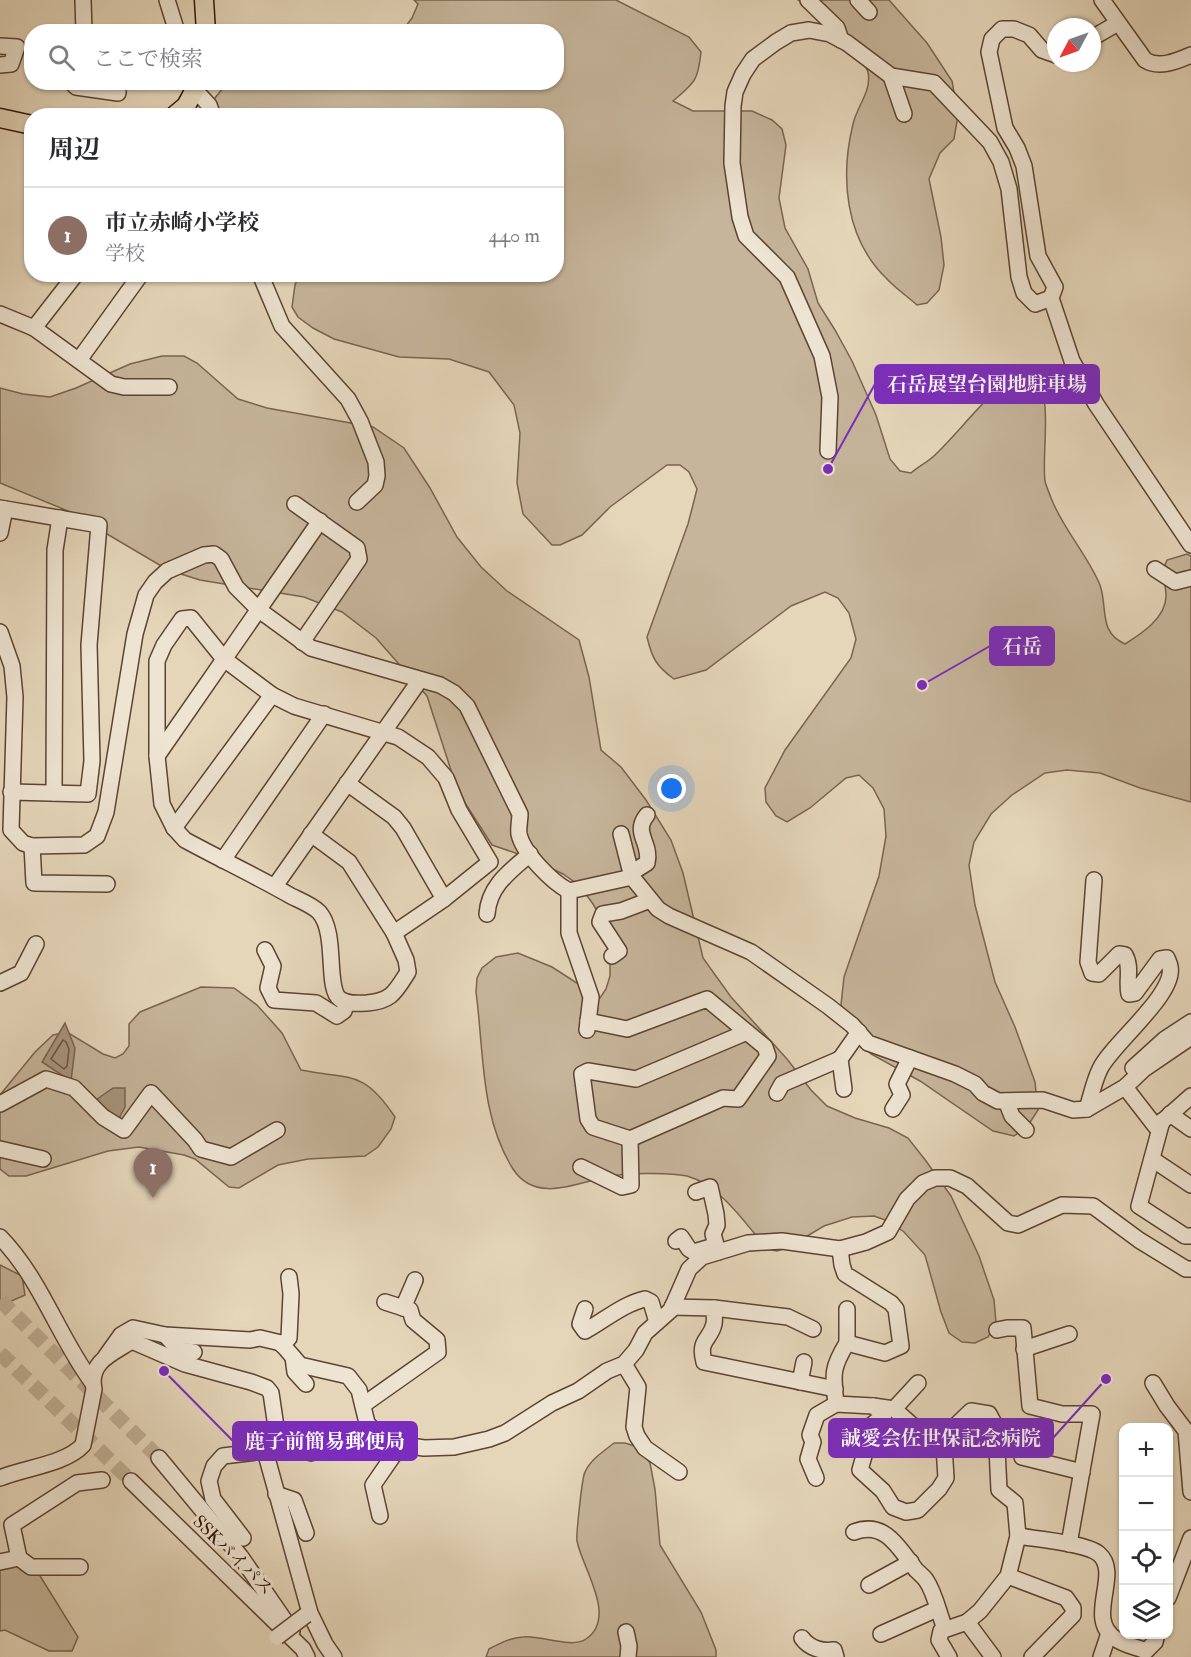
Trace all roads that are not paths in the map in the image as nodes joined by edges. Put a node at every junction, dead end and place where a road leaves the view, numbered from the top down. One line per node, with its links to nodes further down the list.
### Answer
1 (83, 0): 9 (street)
2 (166, 0): 10 (street)
3 (204, 0): 11 (main road)
4 (808, 0): 13 (street)
5 (858, 0): 7 (street)
6 (1103, 0): 8 (street)
7 (869, 12)
8 (1118, 23): 12 (street); 17 (street)
9 (84, 24)
10 (174, 24)
11 (206, 24)
12 (1101, 33)
13 (837, 42): 19 (street); 37 (street)
14 (0, 46): 15 (street)
15 (24, 48): 18 (street)
16 (1047, 52): 32 (street)
17 (1191, 55)
18 (0, 65)
19 (891, 76): 26 (street); 32 (street)
20 (97, 90): 21 (street)
21 (118, 90)
22 (195, 90): 24 (main road)
23 (201, 90): 25 (street)
24 (184, 108)
25 (210, 108)
26 (904, 114)
27 (0, 118): 28 (main road)
28 (24, 122)
29 (70, 282): 34 (street)
30 (135, 282): 35 (street)
31 (263, 282): 38 (street)
32 (1051, 298): 44 (street)
33 (0, 314): 34 (street)
34 (34, 328): 35 (street)
35 (79, 360): 36 (street)
36 (169, 387)
37 (828, 452)
38 (357, 502)
39 (295, 504): 42 (street)
40 (2, 508): 41 (street); 43 (street)
41 (60, 518): 59 (street); 59 (street)
42 (320, 521): 47 (street); 49 (street)
43 (0, 533)
44 (1191, 545)
45 (1155, 569): 46 (street)
46 (1191, 578)
47 (259, 610): 49 (street); 50 (street); 65 (street)
48 (0, 632): 54 (street)
49 (303, 642): 51 (street)
50 (224, 659): 52 (street); 56 (street); 56 (street)
51 (420, 680): 55 (street); 66 (street)
52 (272, 695): 53 (street); 61 (street)
53 (324, 714): 55 (street); 67 (street)
54 (7, 723): 58 (street)
55 (383, 732): 57 (street); 73 (street)
56 (157, 756): 61 (street)
57 (347, 783): 63 (street); 73 (street)
58 (11, 792): 59 (street); 62 (street)
59 (54, 793)
60 (647, 815): 68 (street)
61 (174, 828): 67 (street)
62 (5, 834): 65 (street)
63 (311, 834): 71 (street); 76 (street)
64 (621, 834): 68 (street)
65 (32, 846): 70 (street)
66 (530, 854): 72 (street); 75 (street)
67 (224, 860): 71 (street)
68 (631, 875): 72 (street); 74 (street)
69 (1094, 880): 96 (street)
70 (107, 884)
71 (275, 886): 81 (street)
72 (569, 891): 83 (street)
73 (444, 899): 76 (street)
74 (650, 900): 79 (street); 84 (street)
75 (487, 914)
76 (394, 933): 81 (street)
77 (36, 944): 80 (street)
78 (265, 951): 81 (street)
79 (619, 951)
80 (0, 983)
81 (347, 1002)
82 (1191, 1022): 91 (street)
83 (747, 1032): 101 (street); 101 (street)
84 (859, 1032): 86 (street); 87 (street)
85 (1191, 1037): 88 (street)
86 (910, 1058): 93 (street); 95 (street)
87 (840, 1059): 89 (street); 90 (street)
88 (1125, 1087): 91 (street); 97 (street)
89 (844, 1089)
90 (777, 1094)
91 (1107, 1096): 96 (street)
92 (1191, 1096): 97 (street)
93 (1006, 1101): 96 (street); 100 (street)
94 (0, 1104): 99 (street)
95 (893, 1109)
96 (1087, 1109)
97 (1166, 1118): 98 (street); 103 (street)
98 (1191, 1129)
99 (277, 1130)
100 (1026, 1130)
101 (630, 1139): 105 (street)
102 (0, 1149): 104 (street)
103 (1152, 1158): 106 (street); 108 (street)
104 (43, 1159)
105 (584, 1172)
106 (1191, 1185)
107 (696, 1192): 111 (street)
108 (1191, 1236)
109 (0, 1237): 135 (street)
110 (676, 1241): 111 (street)
111 (717, 1248): 112 (street); 117 (street)
112 (840, 1250): 113 (street); 127 (street)
113 (1191, 1269)
114 (289, 1277): 128 (street)
115 (415, 1280): 118 (street)
116 (385, 1302): 118 (street)
117 (672, 1307): 119 (street); 122 (street)
118 (403, 1308): 141 (street)
119 (714, 1308): 123 (street); 136 (street)
120 (585, 1309): 122 (street)
121 (847, 1309): 127 (street)
122 (657, 1322): 134 (street)
123 (813, 1329)
124 (998, 1330): 129 (street)
125 (1069, 1334): 129 (street)
126 (165, 1335): 128 (street); 130 (street); 131 (street)
127 (847, 1343): 140 (street)
128 (282, 1345): 132 (street)
129 (1024, 1349): 151 (street)
130 (194, 1352)
131 (106, 1356): 135 (street); 146 (street)
132 (293, 1357): 139 (street); 141 (street)
133 (804, 1362): 136 (street)
134 (624, 1364): 144 (street); 150 (street)
135 (92, 1382): 153 (street)
136 (800, 1382): 140 (street)
137 (918, 1383): 143 (street)
138 (1153, 1383): 156 (street)
139 (306, 1384)
140 (836, 1397): 142 (street); 152 (street)
141 (363, 1405): 144 (street)
142 (873, 1406): 143 (street); 161 (street)
143 (894, 1409): 145 (street)
144 (395, 1442): 158 (street)
145 (932, 1443)
146 (265, 1451): 147 (street); 157 (street); 162 (street)
147 (311, 1453)
148 (1022, 1457): 151 (street)
149 (159, 1458): 182 (street)
150 (679, 1472)
151 (1082, 1472): 164 (street)
152 (816, 1478)
153 (0, 1479)
154 (102, 1480): 165 (street)
155 (130, 1481): 182 (street, SSKバイパス)
156 (1191, 1492)
157 (276, 1494): 160 (street); 173 (street)
158 (380, 1516)
159 (854, 1532): 168 (street)
160 (306, 1533)
161 (1018, 1536): 164 (street); 169 (street)
162 (243, 1538)
163 (1191, 1538): 171 (street)
164 (1069, 1544): 177 (street)
165 (19, 1558): 166 (street); 167 (street)
166 (0, 1562)
167 (82, 1562)
168 (910, 1562): 170 (street); 172 (street)
169 (1008, 1576): 174 (street); 183 (street)
170 (869, 1585)
171 (1173, 1585)
172 (937, 1609): 175 (street); 178 (street)
173 (308, 1614): 179 (street, bridge); 184 (street)
174 (967, 1622): 175 (street); 188 (street)
175 (945, 1629): 187 (street)
176 (627, 1632): 185 (street)
177 (1109, 1633): 181 (street); 189 (street)
178 (881, 1634)
179 (277, 1636)
180 (802, 1638): 186 (street)
181 (1152, 1646)
182 (305, 1653)
183 (1037, 1655)
184 (334, 1657)
185 (627, 1657)
186 (836, 1657)
187 (949, 1657)
188 (993, 1657)
189 (1101, 1657)

